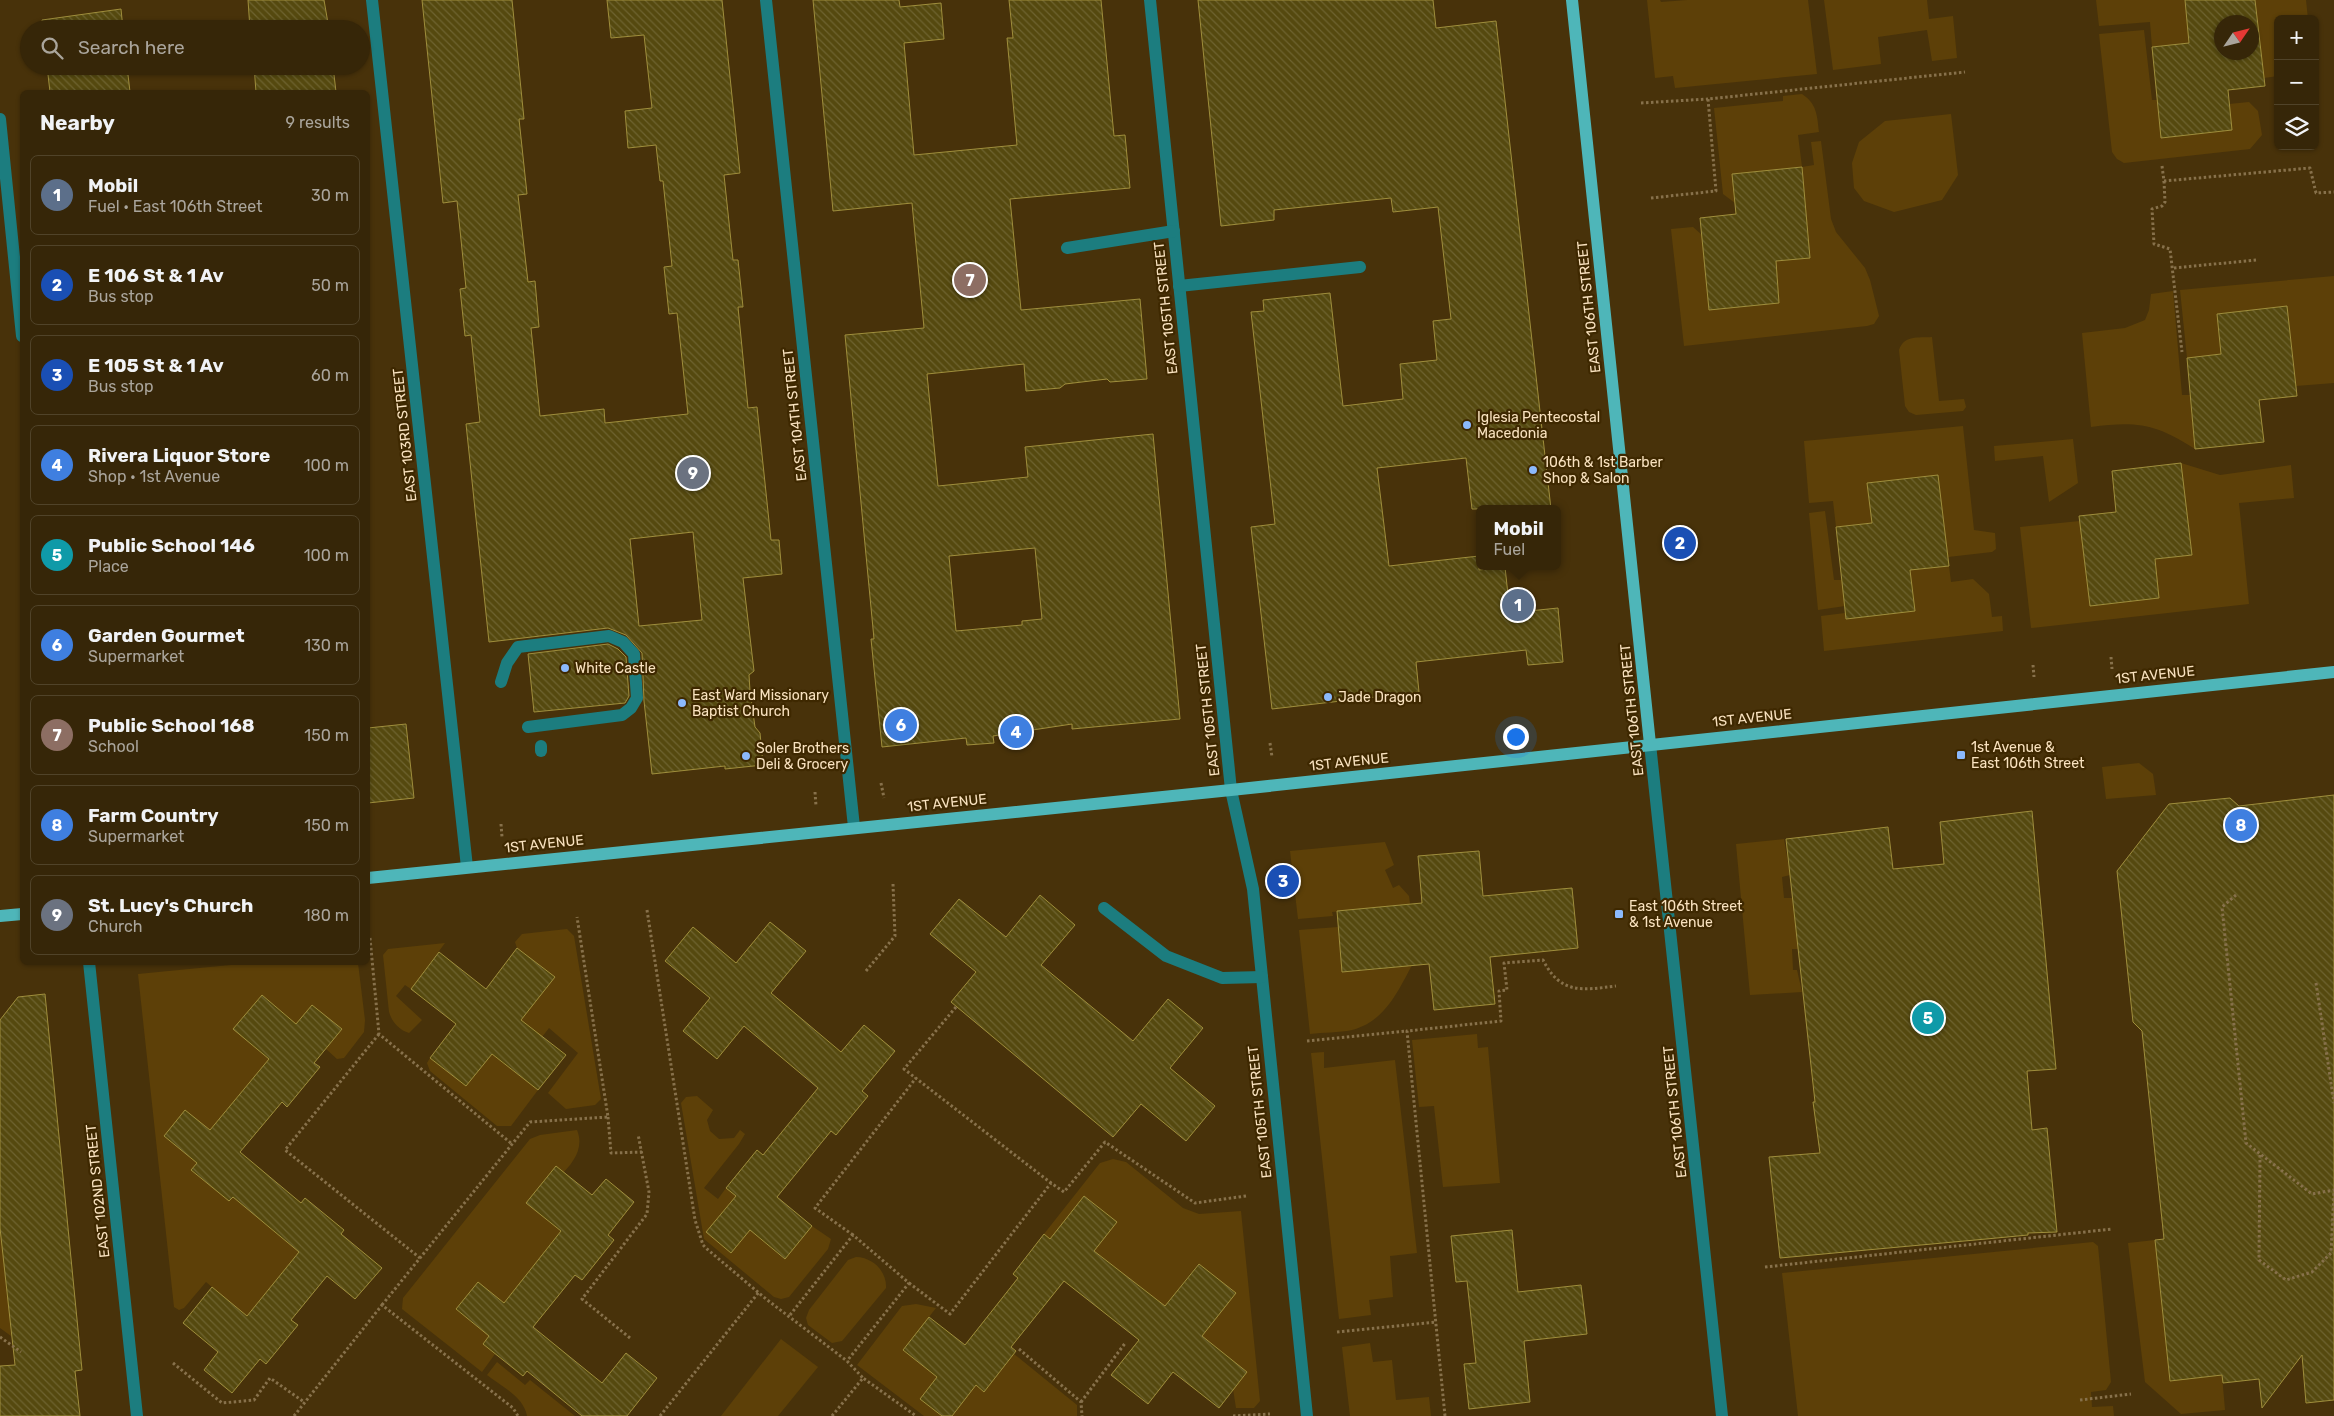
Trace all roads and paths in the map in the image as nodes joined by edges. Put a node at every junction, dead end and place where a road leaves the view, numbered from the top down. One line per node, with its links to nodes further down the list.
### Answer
1 (372, 0): 39 (street, EAST 103RD STREET)
2 (766, 0): 37 (street, EAST 104TH STREET)
3 (1150, 0): 13 (street, EAST 105TH STREET)
4 (1572, 0): 29 (main road, EAST 106TH STREET)
5 (1966, 72): 6 (path)
6 (1708, 98): 7 (path); 12 (path)
7 (1641, 103)
8 (0, 119): 19 (street)
9 (2162, 166): 10 (path)
10 (2164, 181): 11 (path); 17 (path)
11 (2334, 192)
12 (1651, 198)
13 (1174, 231): 14 (street); 18 (street, EAST 105TH STREET)
14 (1067, 248)
15 (2256, 260): 17 (path)
16 (1360, 267): 18 (street)
17 (2174, 268): 20 (path)
18 (1179, 286): 32 (street, EAST 105TH STREET)
19 (20, 316)
20 (2182, 352)
21 (2110, 657): 23 (path)
22 (2033, 665): 25 (path)
23 (2112, 669)
24 (2334, 672): 29 (main road, 1ST AVENUE)
25 (2034, 677)
26 (502, 682): 27 (street)
27 (528, 727)
28 (1270, 743): 30 (path)
29 (1650, 744): 32 (main road, 1ST AVENUE); 101 (street, EAST 106TH STREET)
30 (1272, 757)
31 (881, 784): 34 (path)
32 (1231, 790): 37 (main road, 1ST AVENUE); 51 (street, EAST 105TH STREET)
33 (814, 792): 35 (path)
34 (884, 798)
35 (816, 806)
36 (501, 824): 38 (path)
37 (854, 827): 39 (main road, 1ST AVENUE)
38 (502, 837)
39 (467, 867): 40 (main road, 1ST AVENUE)
40 (370, 878)
41 (893, 884): 50 (path)
42 (2236, 895): 64 (path)
43 (1104, 908): 51 (street)
44 (647, 910): 73 (path)
45 (20, 914): 46 (main road)
46 (0, 916)
47 (577, 917): 60 (path)
48 (370, 938): 56 (path)
49 (89, 965): 91 (street, EAST 102ND STREET)
50 (866, 971)
51 (1262, 978): 99 (street, EAST 105TH STREET)
52 (2316, 983): 59 (path)
53 (1616, 986): 55 (path)
54 (956, 1006): 58 (path)
55 (1407, 1031): 57 (path); 76 (path)
56 (379, 1034): 62 (path); 70 (path)
57 (1308, 1041)
58 (916, 1078): 65 (path); 69 (path)
59 (2334, 1103)
60 (608, 1117): 62 (path); 63 (path)
61 (638, 1134): 63 (path)
62 (512, 1144): 70 (path)
63 (642, 1152): 79 (path)
64 (2260, 1154): 66 (path); 66 (path)
65 (1051, 1182): 67 (path); 72 (path)
66 (2334, 1190)
67 (1246, 1196)
68 (2112, 1230): 71 (path)
69 (853, 1235): 72 (path); 75 (path)
70 (420, 1258): 74 (path)
71 (1764, 1267)
72 (909, 1283): 83 (path)
73 (759, 1292): 75 (path); 94 (path)
74 (382, 1305): 88 (path); 93 (path)
75 (790, 1315): 83 (path)
76 (1436, 1322): 77 (path); 100 (path)
77 (1337, 1332)
78 (0, 1337): 82 (path)
79 (630, 1338)
80 (1126, 1342): 89 (path)
81 (1019, 1349): 89 (path)
82 (21, 1352)
83 (847, 1362): 85 (path)
84 (173, 1364): 88 (path)
85 (863, 1378): 95 (path); 96 (path)
86 (2131, 1394): 87 (path)
87 (2080, 1400)
88 (304, 1402): 92 (path)
89 (1081, 1402): 97 (path)
90 (1270, 1414): 98 (path)
91 (137, 1416)
92 (294, 1416)
93 (518, 1416)
94 (660, 1416)
95 (832, 1416)
96 (916, 1416)
97 (1082, 1416)
98 (1234, 1416)
99 (1307, 1416)
100 (1445, 1416)
101 (1722, 1416)

